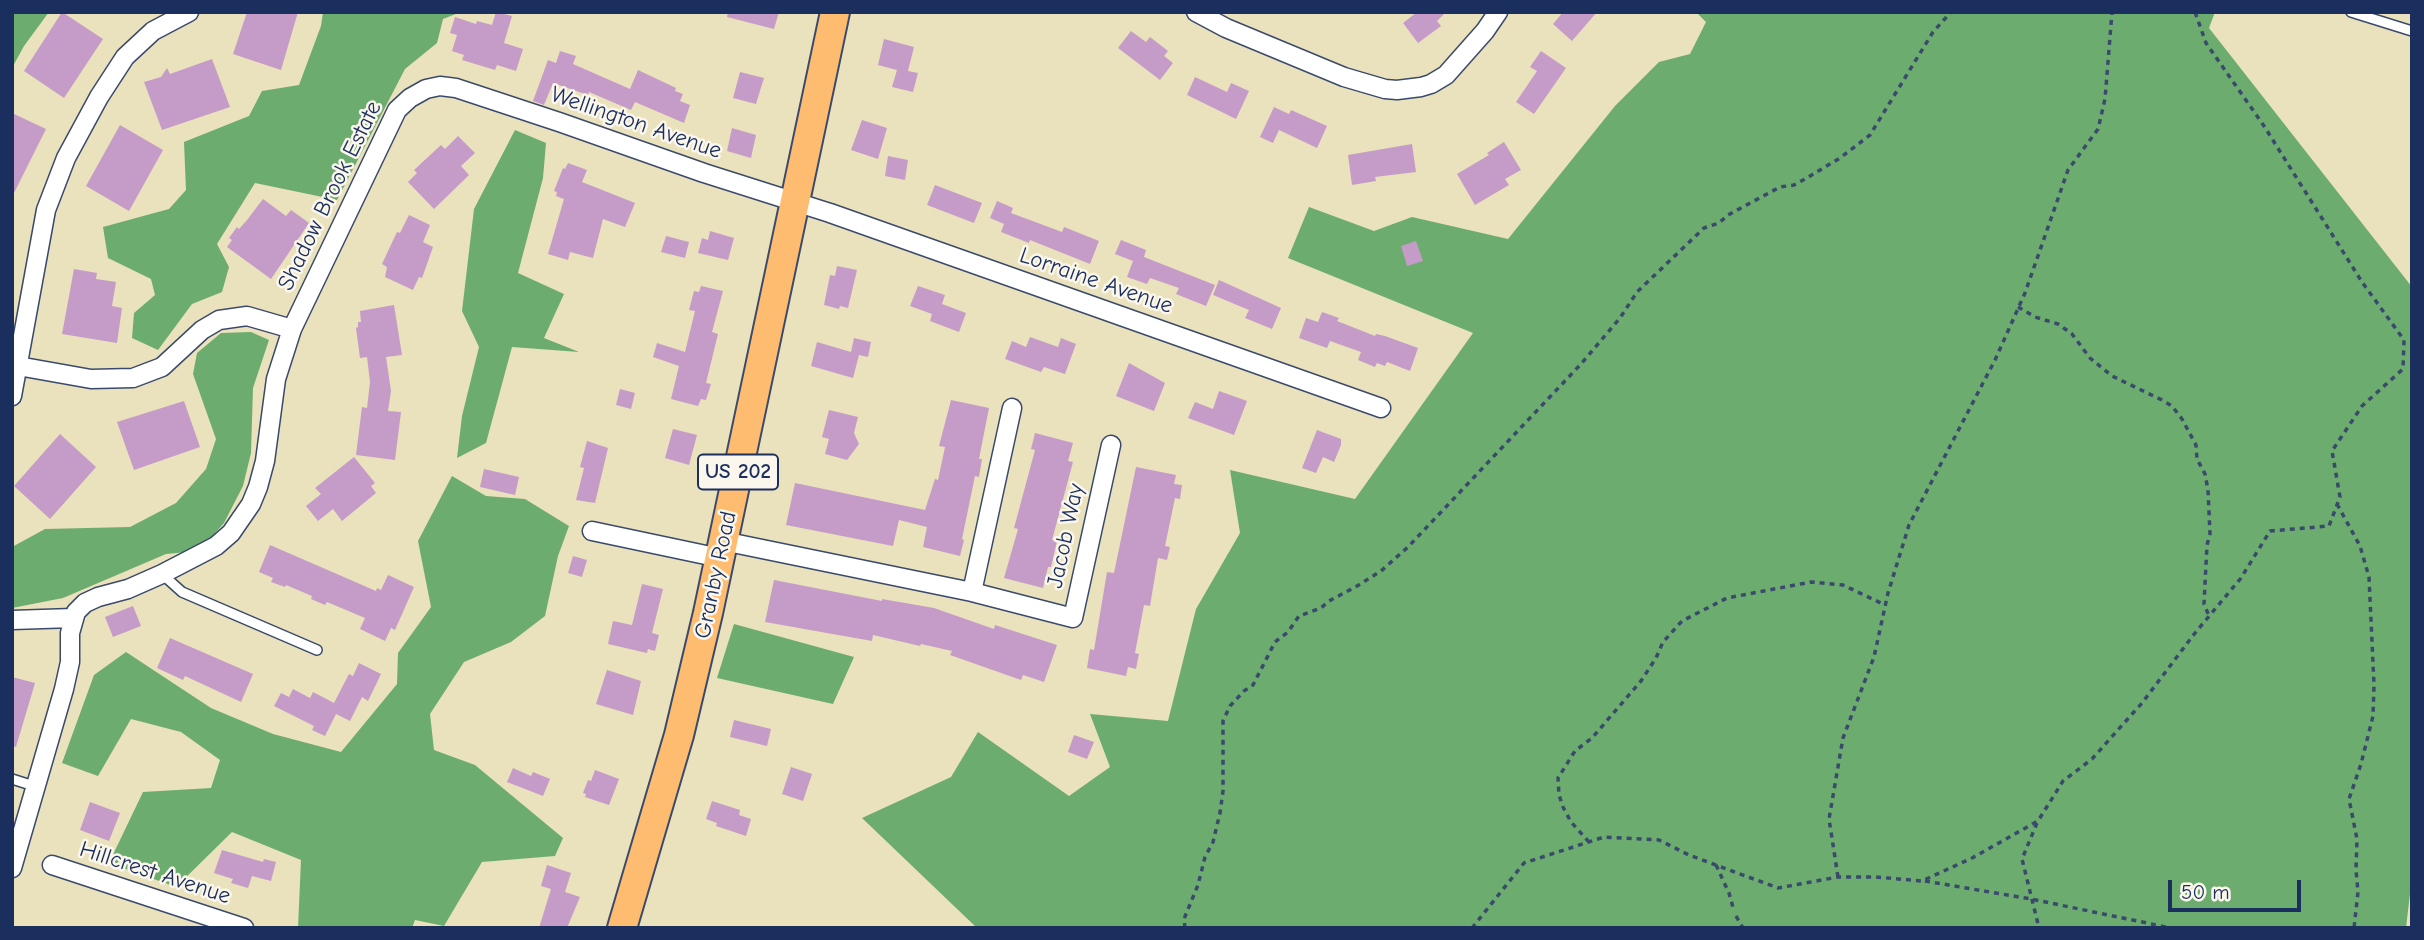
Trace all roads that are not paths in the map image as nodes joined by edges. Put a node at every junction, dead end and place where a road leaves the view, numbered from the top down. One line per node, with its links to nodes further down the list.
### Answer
1 (189, 12): 10 (street)
2 (835, 12): 8 (main road, Granby Road / US 202)
3 (1196, 12): 4 (street)
4 (1498, 12)
5 (2351, 12): 6 (lane)
6 (2412, 31)
7 (461, 90): 8 (street, Wellington Avenue); 9 (street, Shadow Brook Estate)
8 (795, 202): 13 (street, Lorraine Avenue); 16 (main road, Granby Road / US 202)
9 (292, 329): 10 (street, Shadow Brook Estate); 17 (street, Shadow Brook Estate)
10 (18, 366): 11 (street)
11 (12, 396)
12 (1012, 408): 18 (street)
13 (1381, 408)
14 (1111, 445): 18 (street, Jacob Way)
15 (592, 531): 16 (street, Jacob Way)
16 (721, 550): 18 (street, Jacob Way); 27 (main road, Granby Road / US 202)
17 (162, 575): 19 (street, Shadow Brook Estate); 21 (lane)
18 (972, 592)
19 (73, 618): 20 (street); 23 (street)
20 (12, 620)
21 (317, 650)
22 (12, 779): 23 (lane)
23 (37, 787): 25 (street)
24 (52, 865): 26 (street, Hillcrest Avenue)
25 (13, 867)
26 (243, 928)
27 (622, 928)

